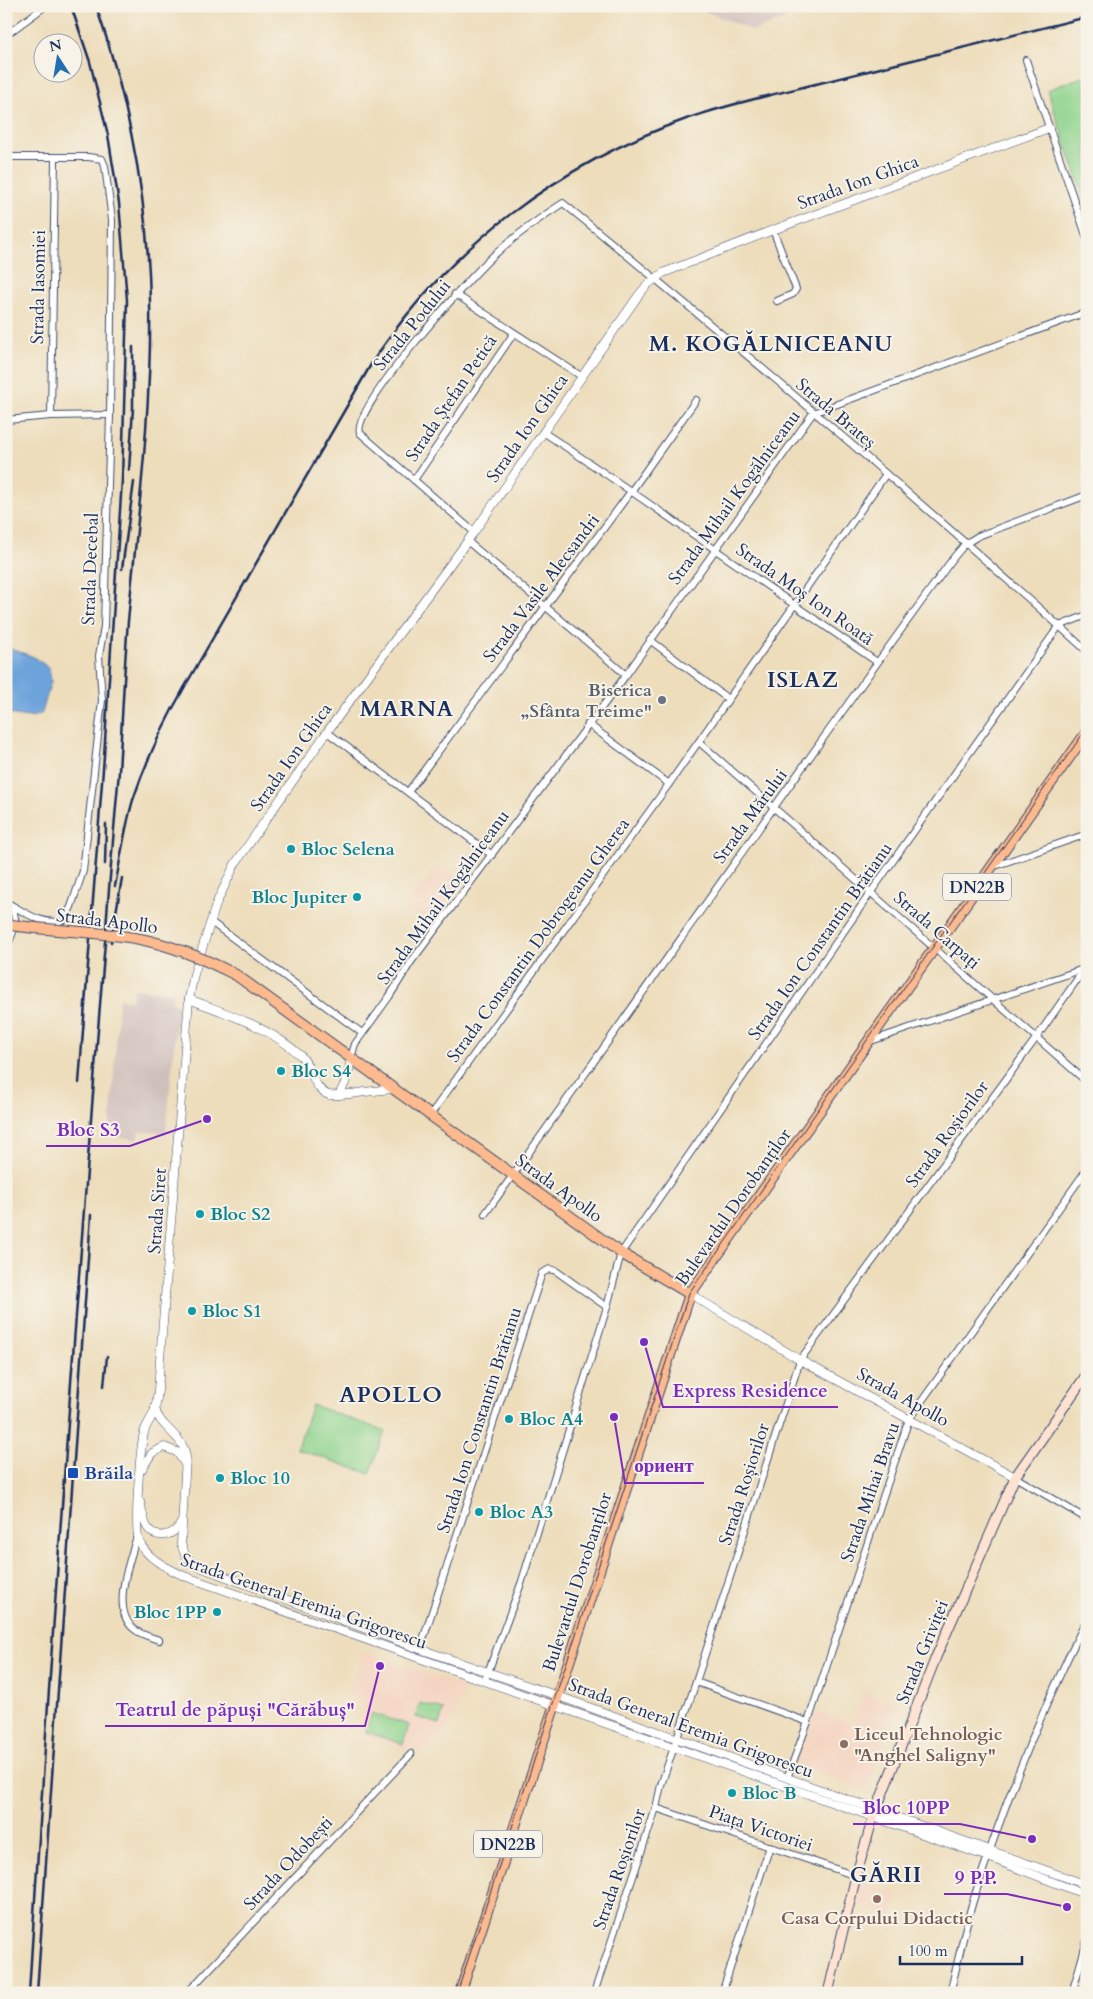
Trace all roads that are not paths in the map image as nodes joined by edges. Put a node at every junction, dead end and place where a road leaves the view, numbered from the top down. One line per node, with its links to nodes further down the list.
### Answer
1 (835, 6): 2 (street)
2 (877, 6)
3 (44, 7): 4 (street)
4 (6, 35)
5 (1026, 60): 6 (street)
6 (1049, 128): 10 (street, Strada Ion Ghica); 11 (street)
7 (6, 157): 8 (street)
8 (55, 158): 20 (street, Strada Decebal); 21 (street, Strada Iasomiei)
9 (563, 203): 12 (street, Strada Brateș); 13 (street, Strada Podului)
10 (773, 230): 12 (street, Strada Ion Ghica); 14 (street)
11 (1087, 238)
12 (656, 279): 17 (street, Strada Ion Ghica); 19 (street, Strada Brateș)
13 (455, 294): 16 (street); 25 (street, Strada Podului)
14 (777, 300)
15 (1087, 312): 19 (street, Strada Mihail Kogălniceanu)
16 (514, 333): 17 (street); 25 (street, Strada Ștefan Petică)
17 (581, 376): 23 (street, Strada Ion Ghica)
18 (696, 400): 26 (street, Strada Vasile Alecsandri)
19 (813, 413): 24 (street, Strada Brateș); 31 (street, Strada Mihail Kogălniceanu)
20 (110, 414): 21 (street); 52 (street, Strada Decebal)
21 (51, 416): 22 (street)
22 (6, 420)
23 (543, 432): 26 (street, Strada Moș Ion Roată); 28 (street, Strada Ion Ghica)
24 (886, 474): 30 (street, Strada Brateș); 32 (street)
25 (414, 480): 28 (street)
26 (632, 490): 31 (street, Strada Moș Ion Roată); 33 (street, Strada Vasile Alecsandri)
27 (1087, 495): 30 (street, Strada Mărului)
28 (474, 532): 29 (street, Strada Ion Ghica)
29 (467, 541): 33 (street); 42 (street, Strada Ion Ghica)
30 (965, 544): 35 (street, Strada Brateș); 38 (street, Strada Mărului)
31 (714, 550): 32 (street, Strada Moș Ion Roată); 36 (street, Strada Mihail Kogălniceanu)
32 (793, 605): 38 (street, Strada Moș Ion Roată); 40 (street)
33 (546, 606): 39 (street); 46 (street, Strada Vasile Alecsandri)
34 (1087, 615): 35 (street)
35 (1059, 626): 37 (street, Strada Brateș); 51 (street, Strada Ion Constantin Brătianu)
36 (650, 640): 39 (street, Strada Mihail Kogălniceanu); 40 (street)
37 (1087, 651)
38 (877, 662): 47 (street, Strada Mărului)
39 (626, 676): 41 (street, Strada Mihail Kogălniceanu)
40 (728, 699): 44 (street, Strada Constantin Dobrogeanu Gherea)
41 (588, 724): 45 (street); 49 (street, Strada Mihail Kogălniceanu)
42 (327, 732): 46 (street); 53 (street, Strada Ion Ghica)
43 (1087, 732): 50 (main road, Bulevardul Dorobanților / DN22B)
44 (699, 742): 45 (street, Strada Constantin Dobrogeanu Gherea); 47 (street, Strada Carpați)
45 (669, 784): 68 (street, Strada Constantin Dobrogeanu Gherea)
46 (408, 792): 49 (street)
47 (775, 807): 51 (street, Strada Carpați); 70 (street, Strada Mărului)
48 (1087, 834): 50 (street)
49 (492, 855): 61 (street, Strada Mihail Kogălniceanu)
50 (991, 868): 55 (main road, Bulevardul Dorobanților / DN22B)
51 (871, 892): 55 (street, Strada Carpați); 72 (street, Strada Ion Constantin Brătianu)
52 (7, 903): 56 (street, Strada Decebal)
53 (211, 922): 57 (street, Strada Ion Ghica); 61 (street)
54 (6, 924): 64 (main road, Strada Apollo, bridge)
55 (934, 948): 60 (street, Strada Carpați); 63 (main road, Bulevardul Dorobanților / DN22B)
56 (6, 949)
57 (201, 951): 59 (street, Strada Siret)
58 (1086, 968): 60 (street); 62 (street, Strada Roșiorilor)
59 (189, 999): 67 (street); 77 (street, Strada Siret)
60 (994, 1000): 62 (street, Strada Carpați); 63 (street)
61 (362, 1033): 64 (street, Strada Mihail Kogălniceanu)
62 (1037, 1037): 65 (street, Strada Carpați); 75 (street, Strada Roșiorilor)
63 (867, 1042): 73 (main road, Bulevardul Dorobanților / DN22B)
64 (351, 1058): 66 (main road, Strada Apollo); 67 (street, Strada Mihail Kogălniceanu)
65 (1087, 1082)
66 (394, 1088): 67 (street); 68 (main road, Strada Apollo)
67 (339, 1095)
68 (431, 1114): 70 (main road, Strada Apollo)
69 (1087, 1169): 78 (street, Strada Mihai Bravu)
70 (513, 1175): 71 (street, Strada Mărului); 72 (main road, Strada Apollo)
71 (485, 1214)
72 (621, 1253): 73 (main road, Strada Apollo); 74 (street, Strada Ion Constantin Brătianu)
73 (690, 1294): 75 (street, Strada Apollo); 92 (main road, Bulevardul Dorobanților / DN22B)
74 (607, 1307): 88 (street, Strada Ion Constantin Brătianu); 89 (street, Strada Ion Constantin Brătianu)
75 (800, 1360): 78 (street, Strada Apollo); 91 (street, Strada Roșiorilor)
76 (1087, 1374): 81 (main road, Strada Griviței)
77 (155, 1408): 79 (street, Strada General Eremia Grigorescu); 80 (street, Strada Siret)
78 (909, 1419): 81 (street, Strada Apollo); 93 (street, Strada Mihai Bravu)
79 (185, 1466): 80 (street, Strada Siret); 84 (street, Strada General Eremia Grigorescu)
80 (141, 1472): 82 (street, Strada Siret)
81 (1014, 1477): 83 (street, Strada Apollo); 98 (main road, Strada Griviței)
82 (139, 1495): 84 (street, Strada Siret); 85 (street, Strada Siret)
83 (1087, 1519)
84 (182, 1522): 88 (street, Strada General Eremia Grigorescu)
85 (138, 1535): 87 (street); 90 (street, Strada General Eremia Grigorescu)
86 (1087, 1619): 100 (street)
87 (159, 1640)
88 (420, 1649): 89 (street, Strada General Eremia Grigorescu)
89 (488, 1672): 90 (street, Strada Ion Constantin Brătianu); 92 (street, Strada General Eremia Grigorescu)
90 (485, 1680): 92 (street, Strada General Eremia Grigorescu)
91 (696, 1682): 93 (street); 94 (street, Strada Roșiorilor)
92 (555, 1700): 94 (street, Strada General Eremia Grigorescu); 107 (main road, Bulevardul Dorobanților / DN22B)
93 (808, 1722): 96 (street, Strada Mihai Bravu)
94 (675, 1743): 96 (street, Strada General Eremia Grigorescu); 97 (street, Strada Roșiorilor); 98 (street, Strada General Eremia Grigorescu)
95 (411, 1754): 105 (street, Strada Odobești)
96 (787, 1778): 98 (street, Strada General Eremia Grigorescu)
97 (656, 1808): 99 (street, Piața Victoriei); 108 (street, Strada Roșiorilor)
98 (874, 1814): 100 (street, Strada General Eremia Grigorescu); 101 (main road, Strada Griviței)
99 (770, 1846): 101 (street, Piața Victoriei); 109 (street)
100 (989, 1853): 102 (street, Strada General Eremia Grigorescu); 103 (street, Strada General Eremia Grigorescu); 111 (street)
101 (856, 1876): 110 (main road, Strada Griviței)
102 (1087, 1885)
103 (1087, 1895)
104 (1086, 1945): 112 (street)
105 (188, 1991): 106 (street)
106 (201, 1993)
107 (460, 1993)
108 (594, 1993)
109 (722, 1993)
110 (828, 1993)
111 (950, 1993)
112 (1072, 1993)

